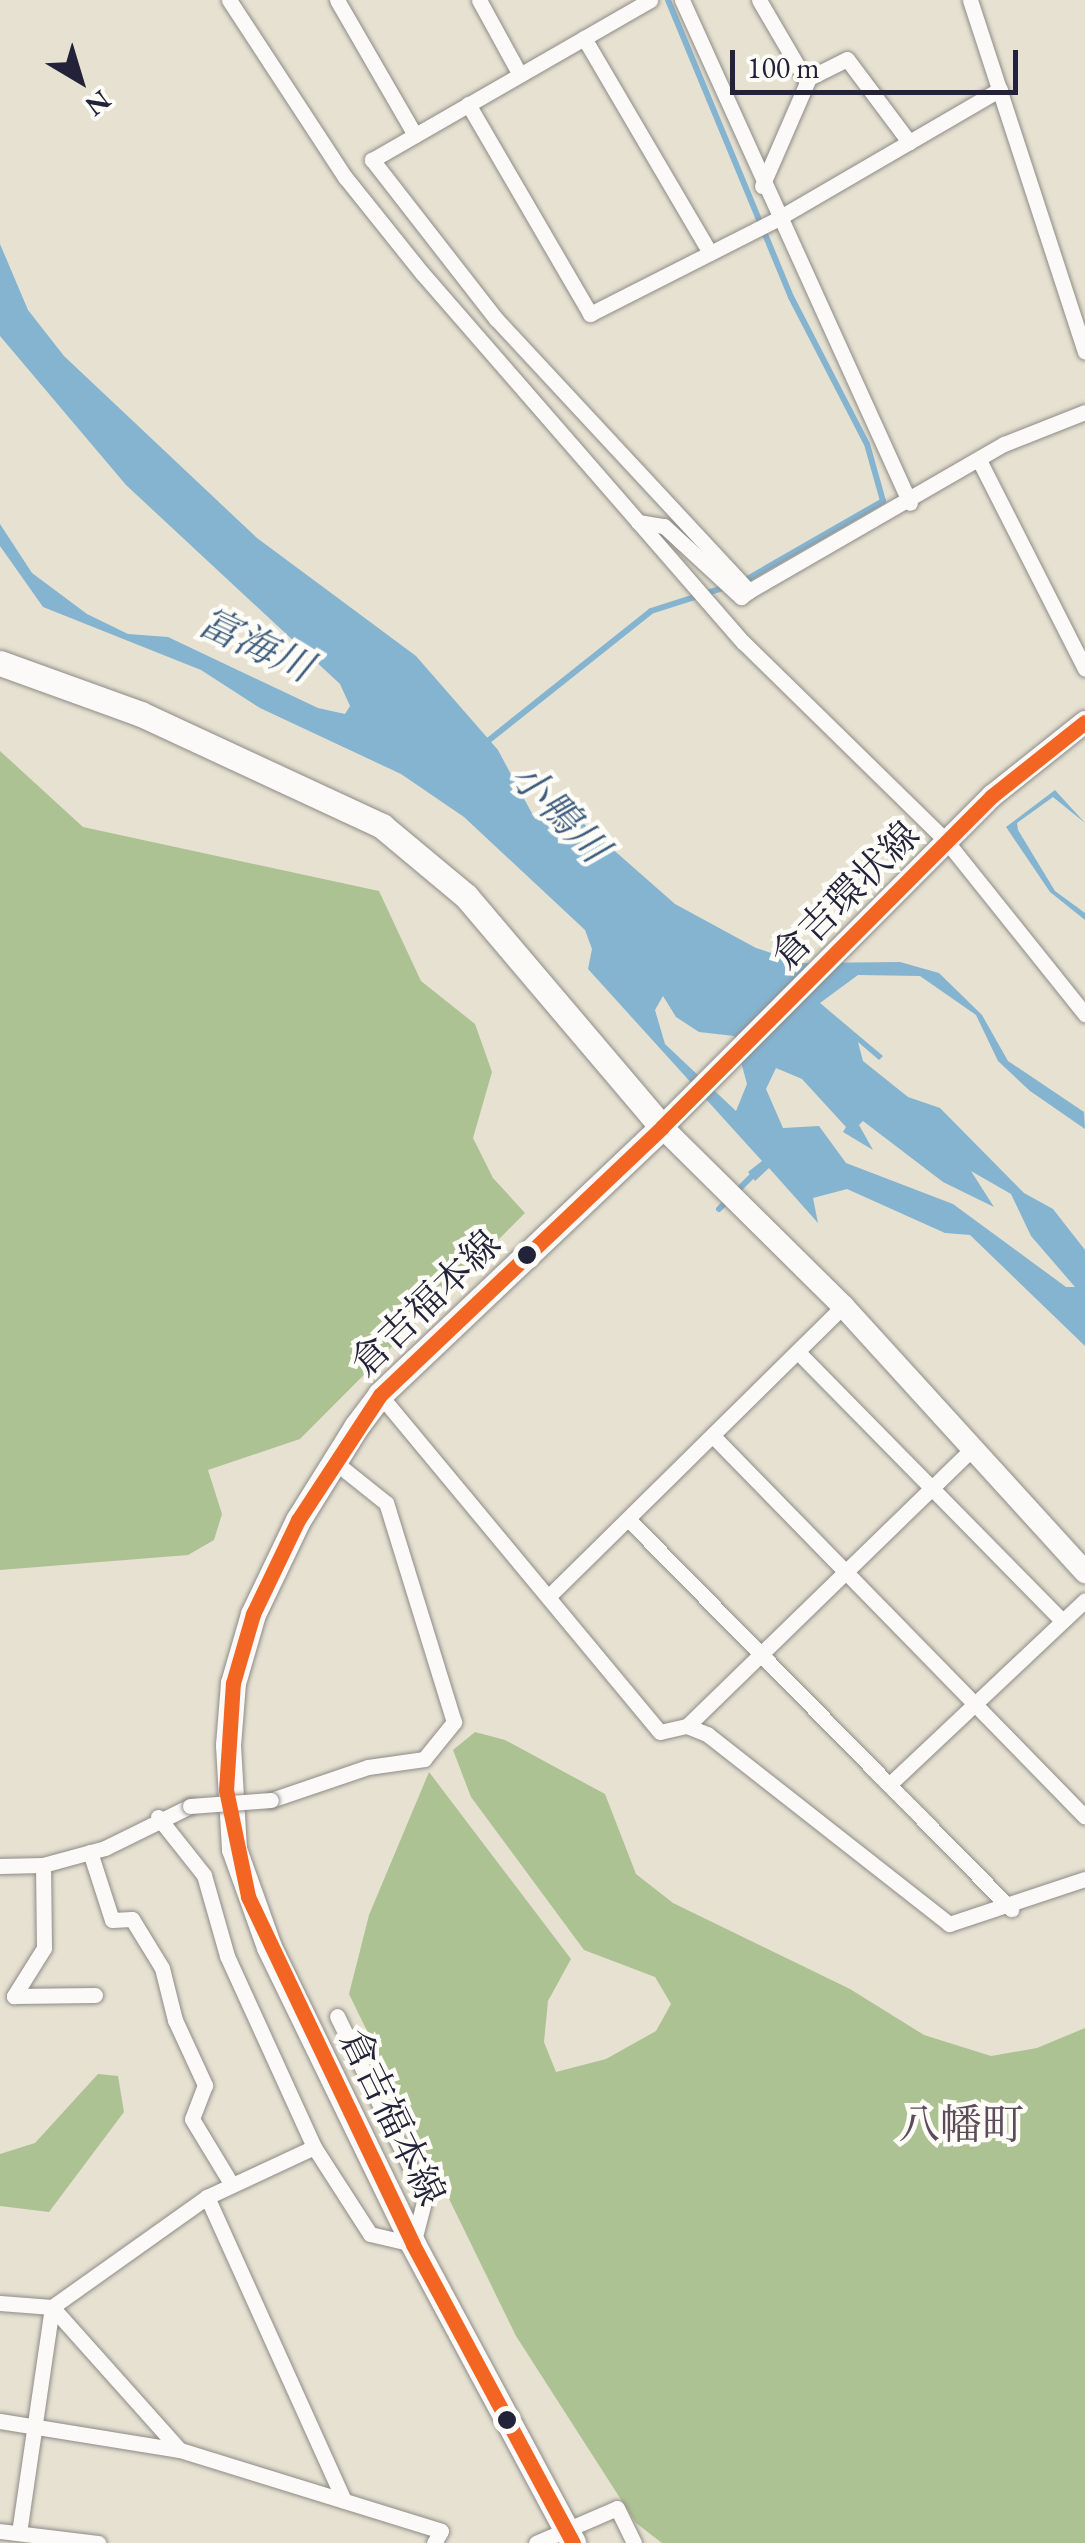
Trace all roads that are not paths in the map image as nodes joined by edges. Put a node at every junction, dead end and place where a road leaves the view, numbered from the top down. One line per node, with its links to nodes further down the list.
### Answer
1 (229, 0): 23 (street)
2 (337, 0): 14 (street)
3 (478, 0): 10 (street)
4 (650, 0): 8 (street)
5 (682, 0): 16 (street)
6 (759, 0): 11 (street)
7 (970, 0): 12 (street)
8 (622, 7): 9 (street)
9 (584, 38): 10 (street); 18 (street)
10 (520, 75): 13 (street)
11 (807, 82): 15 (street); 16 (street)
12 (1000, 89): 15 (street); 19 (street)
13 (468, 104): 14 (street); 18 (street)
14 (415, 135): 24 (street)
15 (908, 142): 17 (street)
16 (762, 186): 17 (street)
17 (777, 219): 18 (street); 22 (street)
18 (710, 252)
19 (1085, 352)
20 (1085, 412): 21 (street)
21 (979, 460): 22 (street); 26 (street)
22 (910, 503): 24 (street)
23 (638, 522): 24 (street); 28 (street)
24 (749, 591)
25 (0, 664): 30 (main road)
26 (1085, 669)
27 (1085, 722): 28 (street, 倉吉環状線)
28 (947, 842): 29 (street); 30 (street, 倉吉環状線)
29 (1085, 1014)
30 (662, 1127): 31 (street); 33 (main road, 倉吉福本線)
31 (844, 1306): 32 (street); 35 (street)
32 (798, 1353): 34 (street); 37 (street)
33 (380, 1395): 36 (main road, 倉吉福本線); 41 (street)
34 (713, 1436): 38 (street); 39 (street)
35 (973, 1448): 37 (street); 40 (street)
36 (336, 1463): 48 (street, bridge); 60 (main road, 倉吉福本線)
37 (930, 1487): 39 (street); 43 (street)
38 (628, 1519): 41 (street); 44 (street)
39 (845, 1570): 44 (street); 45 (street)
40 (1085, 1572)
41 (548, 1597): 46 (street)
42 (1085, 1600): 43 (street)
43 (1062, 1621): 45 (street)
44 (764, 1651): 46 (street); 47 (street)
45 (974, 1704): 47 (street); 49 (street)
46 (687, 1726): 54 (street)
47 (892, 1782): 54 (street)
48 (158, 1817): 50 (street); 57 (street)
49 (1085, 1818)
50 (90, 1852): 52 (street); 58 (street)
51 (0, 1866): 52 (street)
52 (43, 1866): 55 (street)
53 (1085, 1879): 54 (street)
54 (1011, 1908)
55 (95, 1995)
56 (336, 2016): 60 (street)
57 (314, 2147): 58 (street); 60 (street)
58 (232, 2185): 59 (street)
59 (207, 2197): 62 (street); 66 (street)
60 (413, 2244): 69 (main road, 倉吉福本線)
61 (0, 2304): 62 (street)
62 (52, 2307): 64 (street); 65 (street)
63 (0, 2420): 64 (street)
64 (34, 2423): 65 (street); 68 (street)
65 (180, 2450): 66 (street)
66 (344, 2501): 71 (street)
67 (0, 2531): 68 (street)
68 (19, 2533): 70 (street)
69 (568, 2534): 72 (street); 73 (street)
70 (98, 2543)
71 (434, 2543)
72 (536, 2543)
73 (634, 2543)

